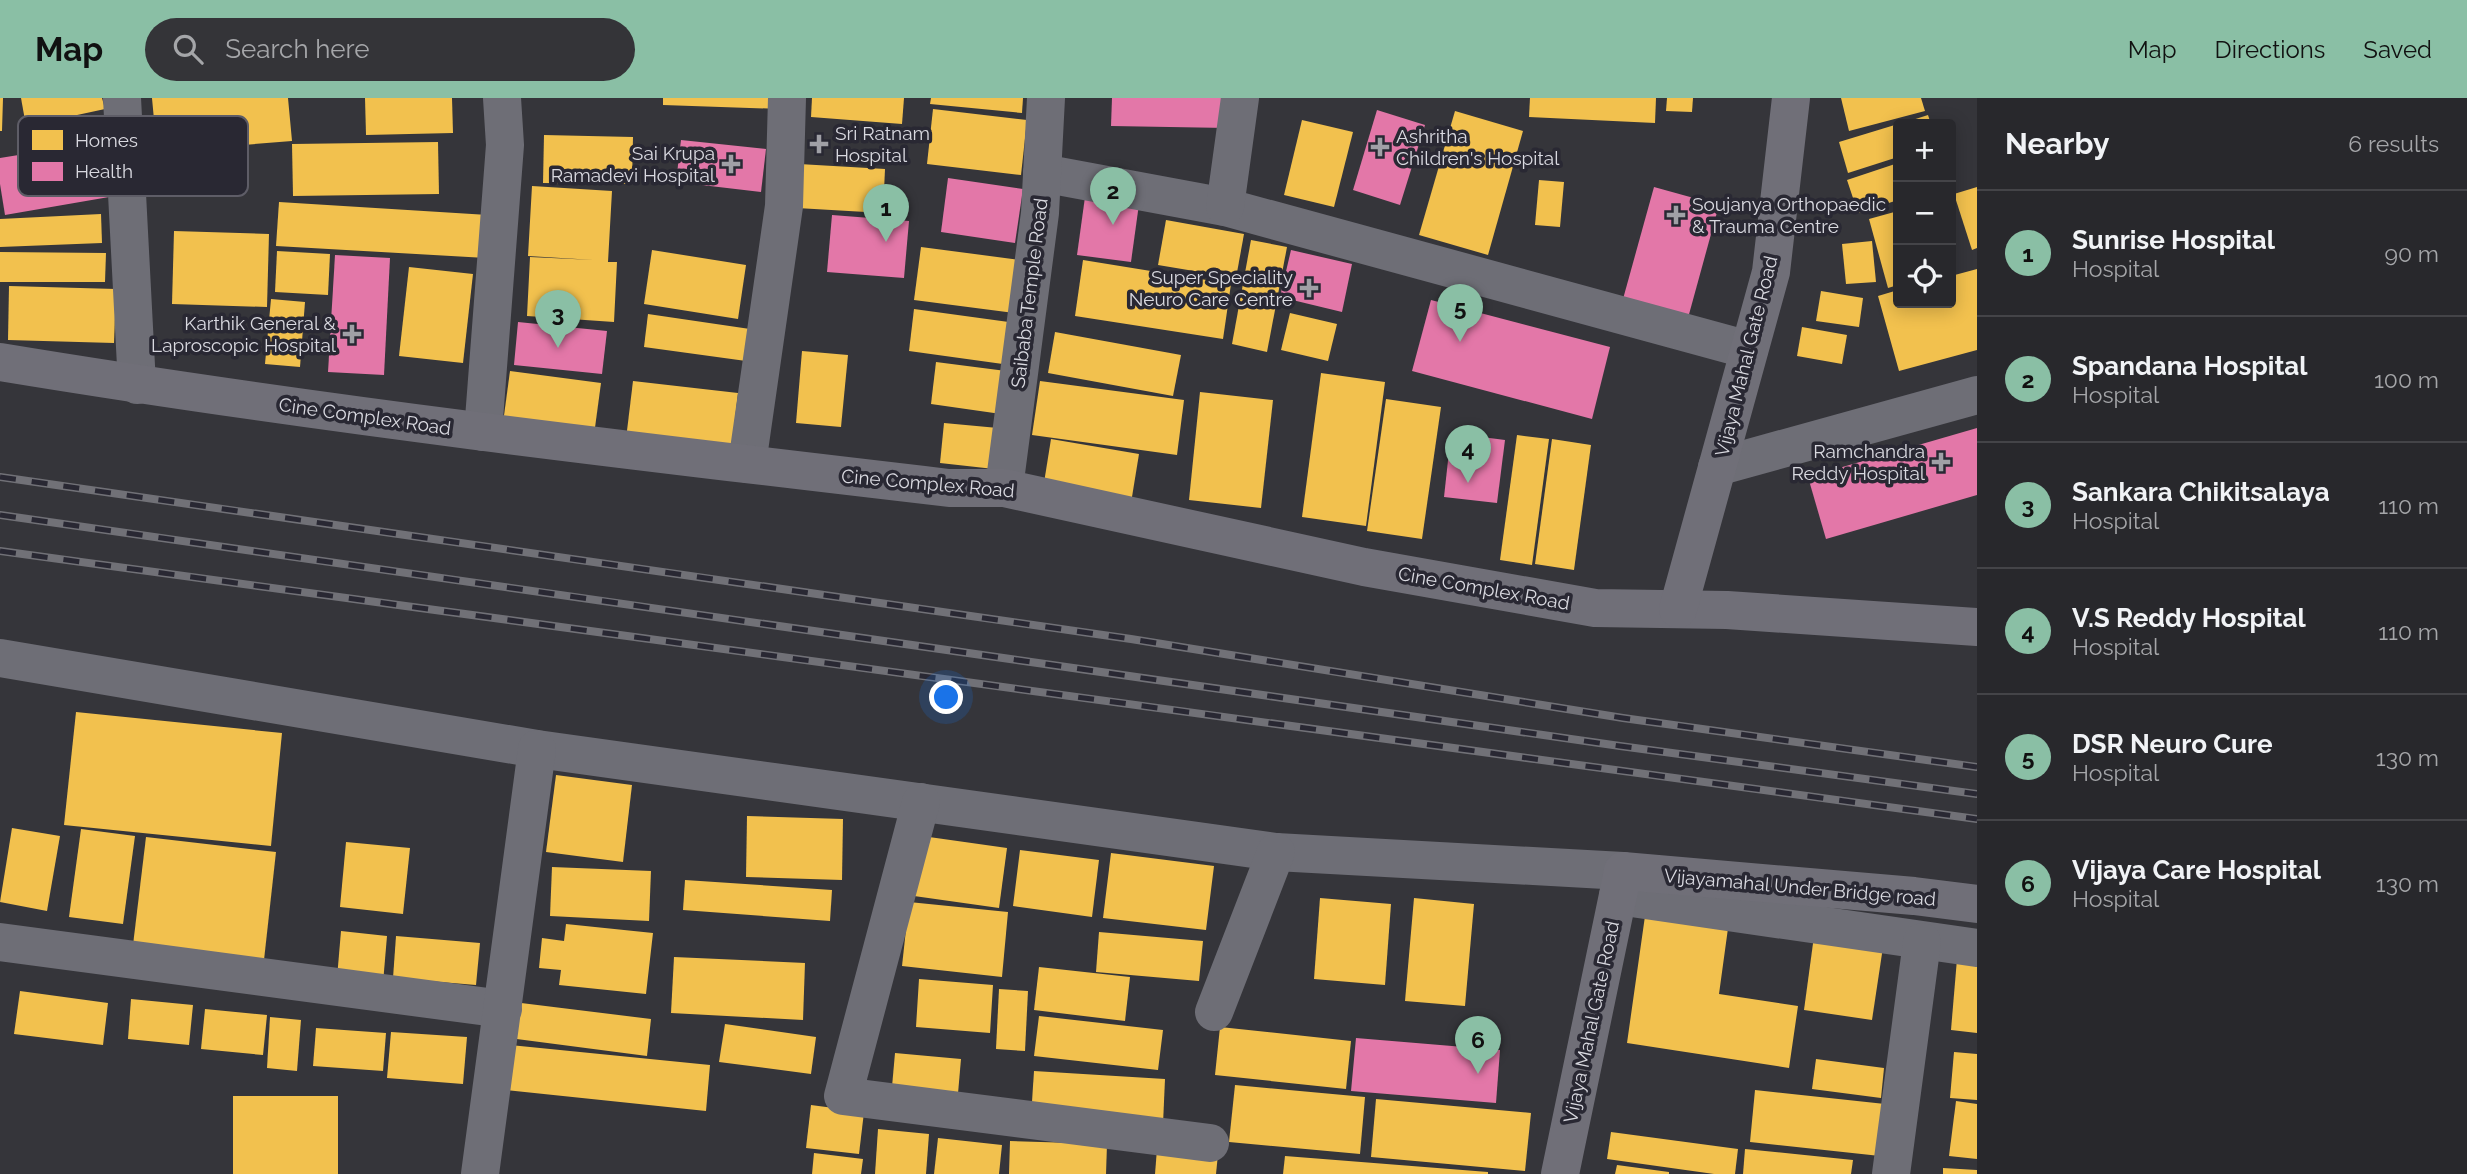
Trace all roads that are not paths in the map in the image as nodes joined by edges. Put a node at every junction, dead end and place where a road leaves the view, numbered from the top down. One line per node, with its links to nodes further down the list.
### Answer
1 (122, 98): 7 (street)
2 (502, 98): 15 (street)
3 (787, 98): 16 (street)
4 (1046, 98): 8 (street, Saibaba Temple Road)
5 (1240, 98): 10 (street)
6 (1791, 98): 11 (main road, Vijaya Mahal Gate Road)
7 (123, 116)
8 (1042, 173): 10 (street); 18 (street, Saibaba Temple Road)
9 (127, 196): 13 (street)
10 (1225, 207): 11 (street)
11 (1749, 350): 17 (main road, Vijaya Mahal Gate Road)
12 (0, 362): 13 (main road, Cine Complex Road)
13 (137, 385): 15 (main road, Cine Complex Road)
14 (1977, 395): 17 (street)
15 (483, 432): 16 (main road, Cine Complex Road)
16 (747, 464): 18 (main road, Cine Complex Road)
17 (1717, 467): 19 (main road, Vijaya Mahal Gate Road)
18 (1004, 488): 19 (main road, Cine Complex Road)
19 (1678, 609): 20 (main road, Cine Complex Road)
20 (1977, 627)
21 (0, 659): 22 (street)
22 (537, 749): 23 (street); 30 (street)
23 (921, 802): 24 (street); 32 (street)
24 (1276, 852): 25 (street); 31 (street)
25 (1620, 883): 26 (main road, Vijayamahal Under Bridge road); 28 (street); 34 (main road, Vijaya Mahal Gate Road)
26 (1977, 904)
27 (0, 942): 30 (street)
28 (1922, 942): 29 (street); 35 (street)
29 (1977, 948)
30 (503, 1009): 33 (street)
31 (1214, 1012)
32 (1210, 1143)
33 (480, 1174)
34 (1560, 1174)
35 (1891, 1174)

